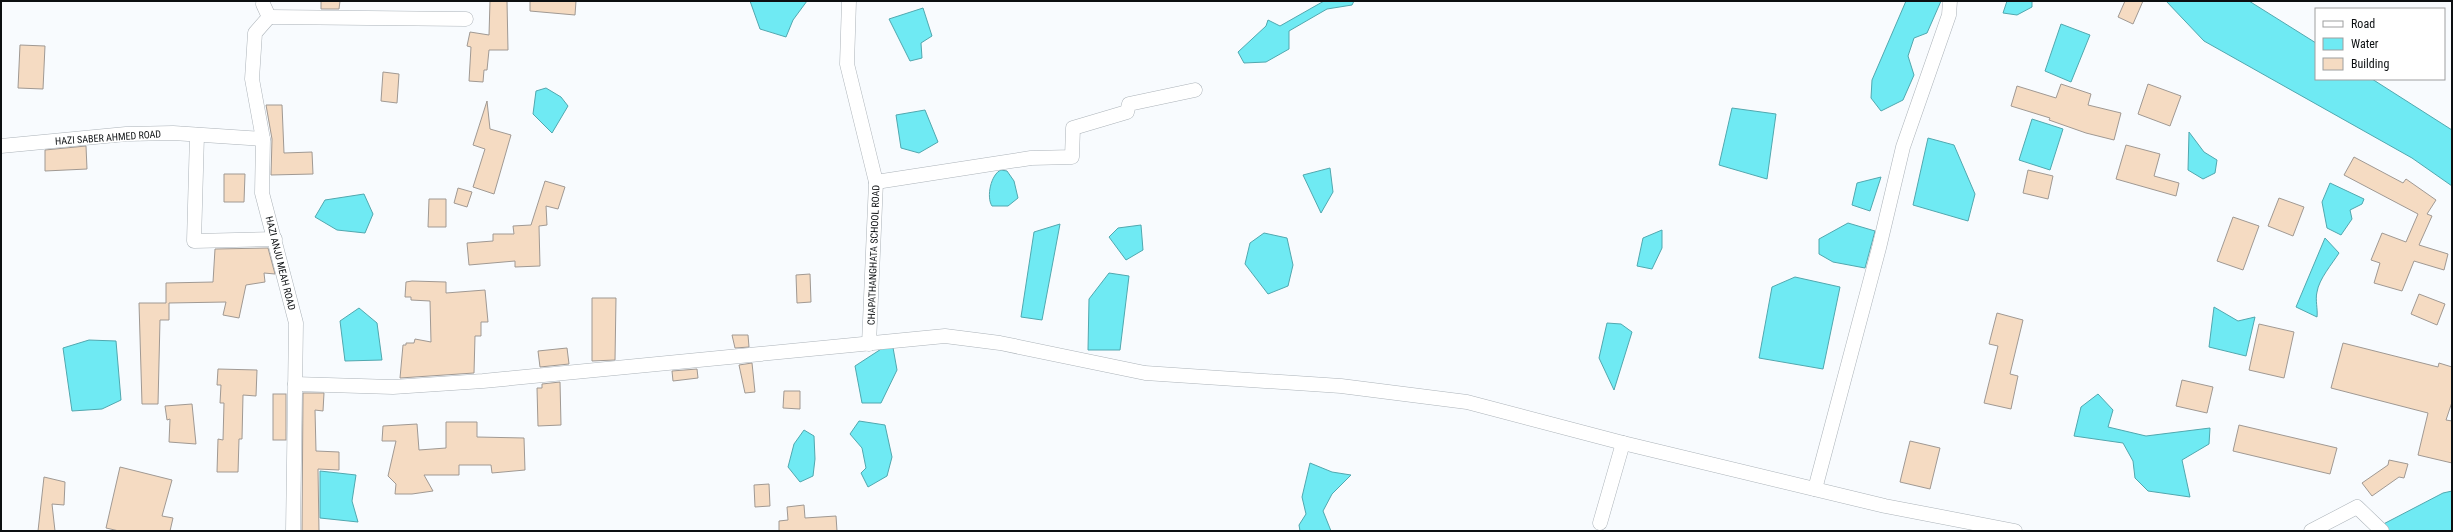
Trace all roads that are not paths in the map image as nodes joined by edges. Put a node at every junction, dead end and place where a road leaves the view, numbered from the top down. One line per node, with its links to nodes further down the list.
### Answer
1 (849, 1): 8 (street, CHAPATHANGHATA SCHOOL ROAD)
2 (1950, 1): 13 (street)
3 (466, 19): 6 (street, HAZI ANJU MEAH ROAD)
4 (1195, 90): 8 (street)
5 (198, 135): 6 (street, HAZI SABER AHMED ROAD); 7 (street, HAZI SABER AHMED ROAD); 9 (street)
6 (263, 139): 9 (street, HAZI ANJU MEAH ROAD)
7 (1, 146)
8 (876, 182): 10 (street, CHAPATHANGHATA SCHOOL ROAD)
9 (275, 239): 11 (street, HAZI ANJU MEAH ROAD)
10 (869, 344): 11 (street); 12 (street)
11 (295, 384): 15 (street, HAZI ANJU MEAH ROAD)
12 (1623, 443): 13 (street); 14 (street)
13 (1815, 489): 16 (street)
14 (1600, 523)
15 (294, 531)
16 (2015, 531)
17 (2311, 531): 18 (street)
18 (2382, 531)

